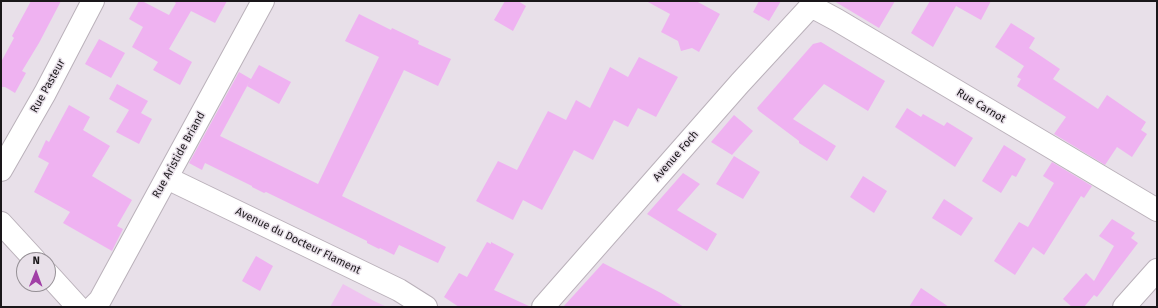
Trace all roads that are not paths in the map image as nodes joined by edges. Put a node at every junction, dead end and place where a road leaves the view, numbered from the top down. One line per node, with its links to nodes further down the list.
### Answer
1 (93, 1): 4 (street, Rue Pasteur)
2 (263, 1): 5 (street, Rue Aristide Briand)
3 (811, 2): 6 (street, Rue Carnot); 14 (street, Avenue Foch)
4 (1, 170)
5 (167, 178): 12 (street, Rue Aristide Briand); 13 (street, Avenue du Docteur Flament)
6 (1157, 210)
7 (1, 222): 8 (street)
8 (28, 252)
9 (1157, 270): 15 (street)
10 (56, 283): 11 (street)
11 (78, 307)
12 (93, 307)
13 (426, 307)
14 (543, 307)
15 (1124, 307)

